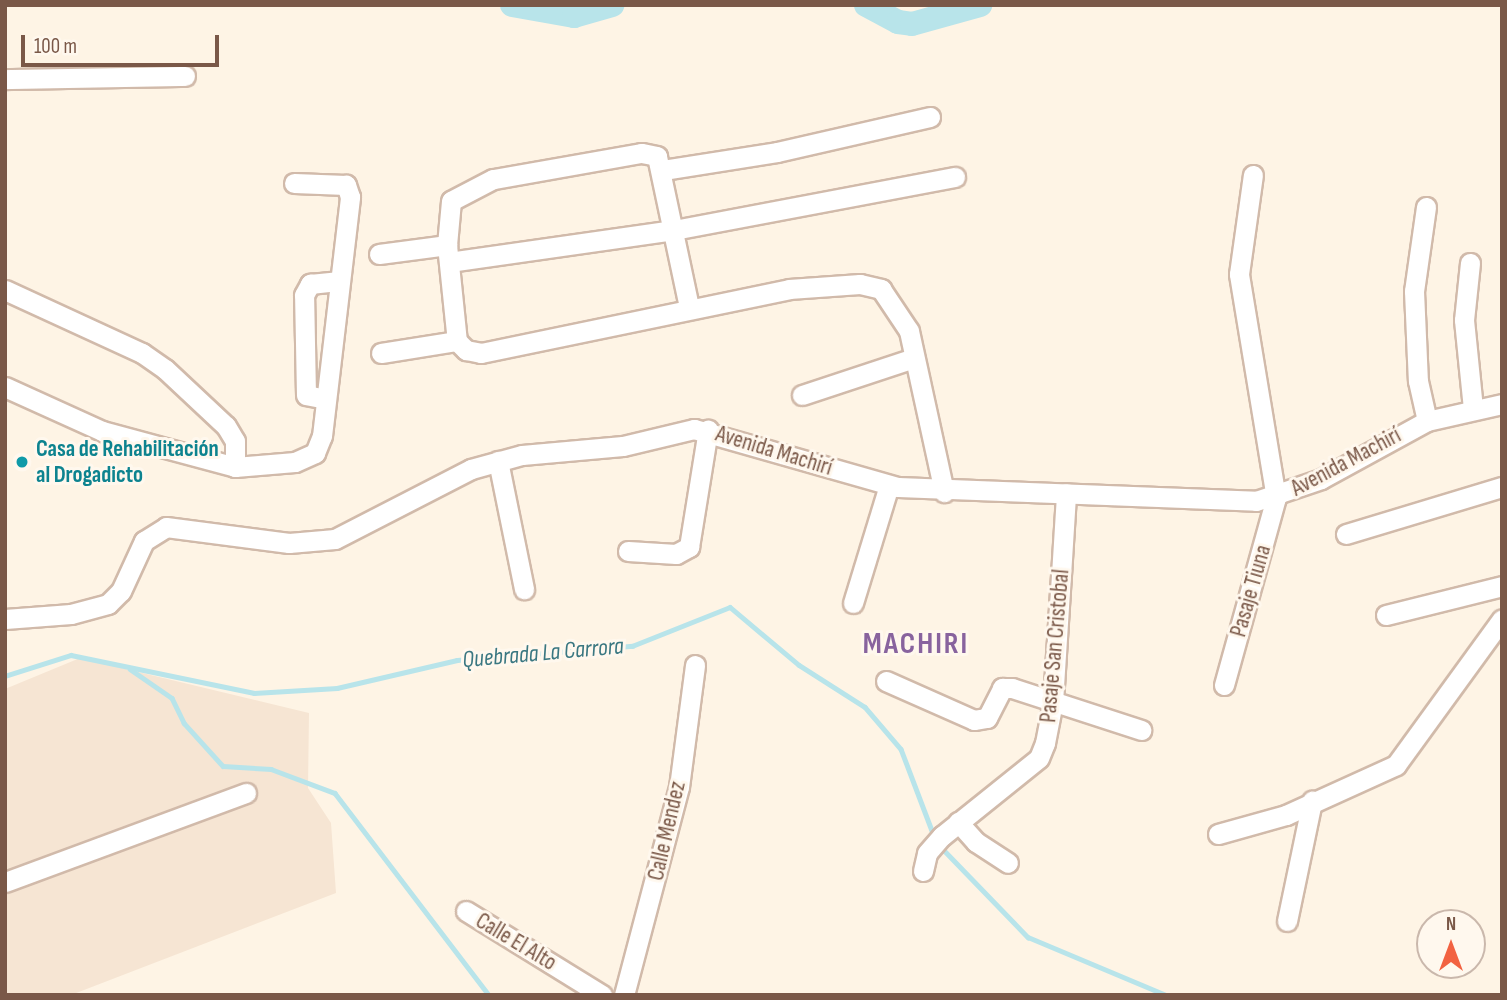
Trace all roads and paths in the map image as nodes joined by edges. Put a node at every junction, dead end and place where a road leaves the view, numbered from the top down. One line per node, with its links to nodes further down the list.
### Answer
1 (185, 76): 2 (street)
2 (5, 79)
3 (930, 117): 4 (street)
4 (663, 170): 9 (street); 10 (street)
5 (1253, 175): 32 (street)
6 (955, 177): 9 (street)
7 (294, 183): 13 (street)
8 (1426, 207): 24 (street)
9 (674, 230): 10 (street); 15 (street)
10 (448, 253): 11 (street); 16 (street)
11 (379, 254)
12 (1470, 262): 23 (street)
13 (340, 281): 21 (street); 21 (street)
14 (5, 290): 27 (street)
15 (689, 307): 16 (street); 18 (street)
16 (457, 341): 17 (street)
17 (381, 353)
18 (914, 358): 20 (street); 30 (street)
19 (5, 387): 27 (street)
20 (802, 395)
21 (326, 399): 27 (street)
22 (1502, 404): 23 (street, Avenida Machirí)
23 (1473, 409): 24 (street, Avenida Machirí)
24 (1427, 421): 32 (street, Avenida Machirí)
25 (708, 430): 26 (street, Avenida Machirí); 28 (street, Avenida Machirí); 34 (street)
26 (498, 461): 36 (street); 39 (street, Avenida Machirí)
27 (235, 467)
28 (889, 485): 30 (street, Avenida Machirí); 37 (street)
29 (1502, 487): 33 (street)
30 (944, 492): 31 (street, Avenida Machirí)
31 (1066, 493): 32 (street, Avenida Machirí); 44 (street, Pasaje San Cristobal)
32 (1276, 498): 43 (street, Pasaje Tiuna)
33 (1346, 534)
34 (628, 551)
35 (1502, 586): 38 (street)
36 (524, 589)
37 (853, 603)
38 (1386, 615)
39 (5, 619)
40 (1502, 619): 47 (street)
41 (695, 665): 56 (street, Calle Mendez)
42 (886, 681): 44 (street)
43 (1224, 685)
44 (1052, 702): 45 (street); 48 (street, Pasaje San Cristobal)
45 (1141, 730)
46 (246, 793): 52 (street)
47 (1312, 801): 49 (street); 54 (street)
48 (958, 822): 50 (street, Pasaje San Cristobal); 51 (street)
49 (1218, 834)
50 (925, 862)
51 (1008, 863)
52 (5, 882)
53 (466, 911): 55 (street, Calle El Alto)
54 (1287, 921)
55 (602, 995)
56 (624, 995)

